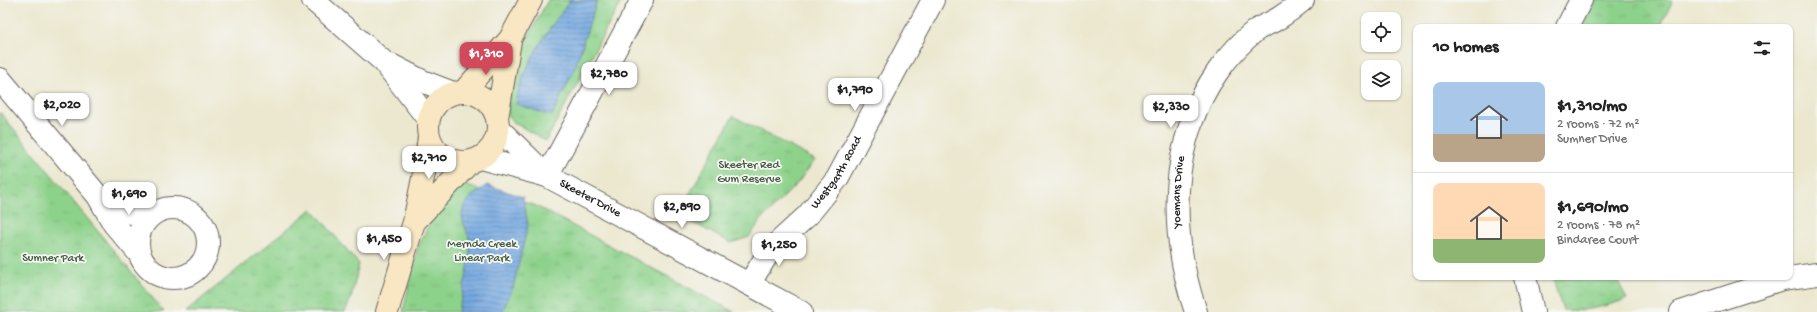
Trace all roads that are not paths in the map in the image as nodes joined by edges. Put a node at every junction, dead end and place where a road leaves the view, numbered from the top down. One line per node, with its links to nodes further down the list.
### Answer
1 (313, 0): 9 (street)
2 (531, 0): 8 (street)
3 (642, 0): 15 (street)
4 (933, 0): 25 (street, Westgarth Road)
5 (1303, 0): 28 (street, Yoemans Drive)
6 (1581, 0): 7 (street)
7 (1569, 24)
8 (510, 39): 11 (street); 12 (street)
9 (384, 62): 11 (street); 13 (street)
10 (0, 79): 16 (street)
11 (458, 92): 12 (street); 13 (street)
12 (498, 123): 14 (street); 15 (street, Skeeter Drive)
13 (428, 128): 14 (street); 18 (street)
14 (475, 160): 15 (street, Skeeter Drive); 18 (street)
15 (547, 176): 25 (street, Skeeter Drive)
16 (98, 196): 17 (street); 19 (street)
17 (153, 214): 19 (street); 19 (street)
18 (414, 222): 27 (street)
19 (138, 252)
20 (1817, 261): 21 (street)
21 (1793, 273)
22 (1817, 274): 23 (street)
23 (1793, 276)
24 (1777, 280): 29 (street)
25 (756, 287): 26 (street, Skeeter Drive)
26 (795, 310)
27 (387, 312)
28 (1196, 312)
29 (1682, 312)

